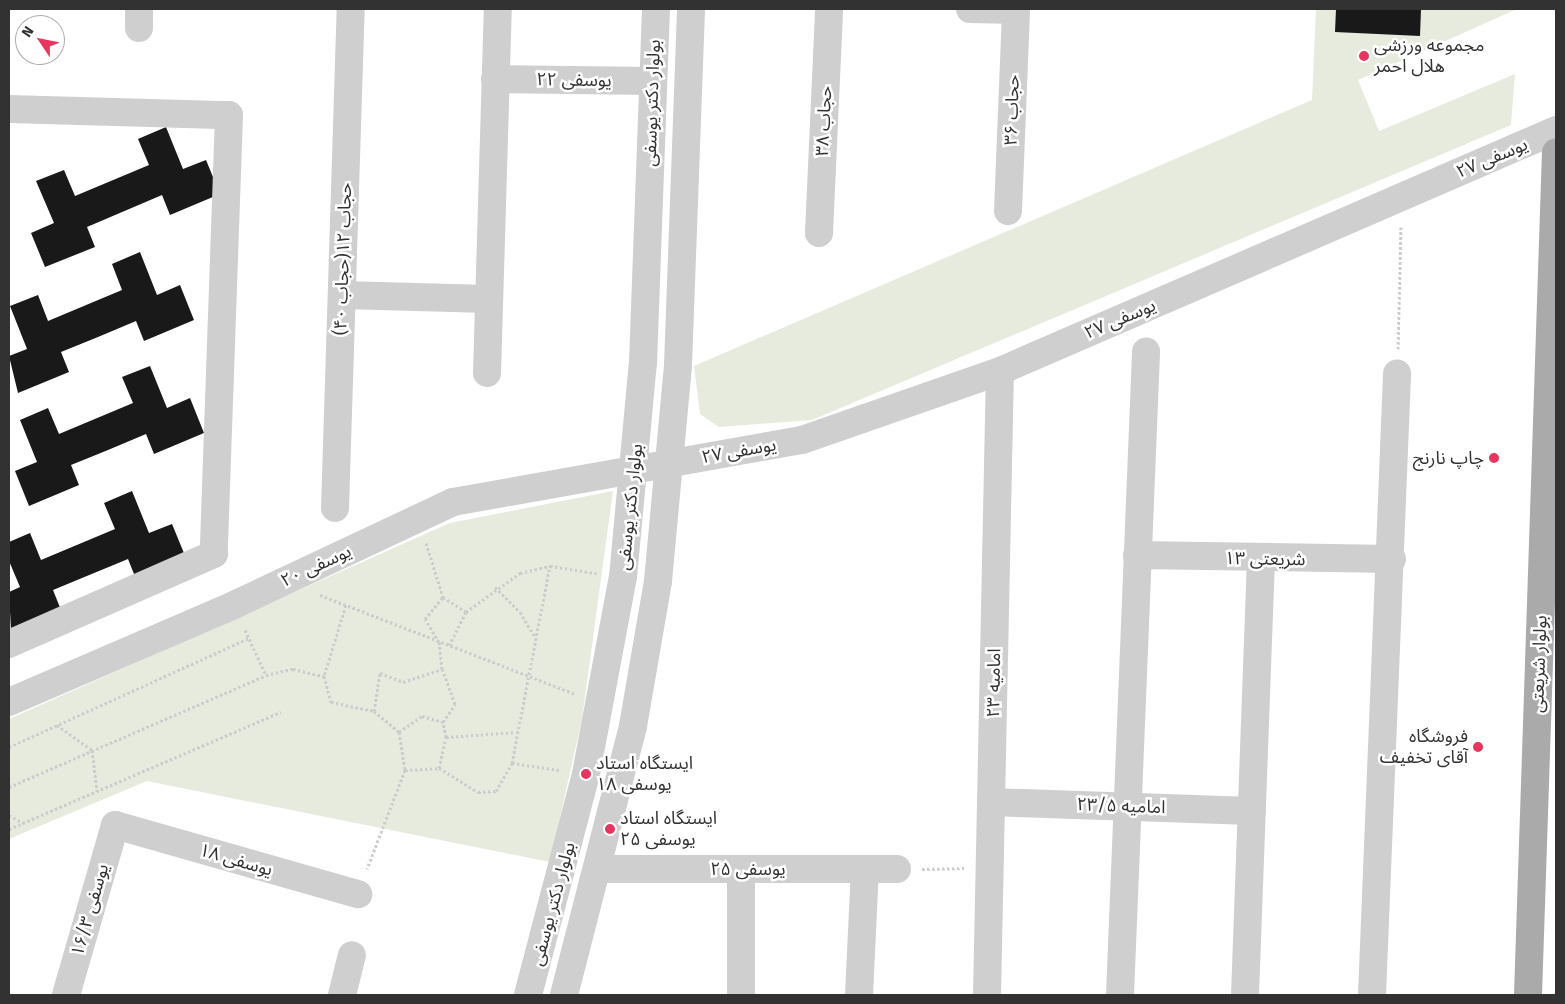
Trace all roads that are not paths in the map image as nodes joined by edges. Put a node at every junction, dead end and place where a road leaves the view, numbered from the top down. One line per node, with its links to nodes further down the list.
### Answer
1 (351, 9): 15 (street, حجاب ۱۲(حجاب ۴۰))
2 (498, 9): 8 (street)
3 (656, 9): 9 (street, بولوار دکتر یوسفی)
4 (691, 9): 21 (street, بولوار دکتر یوسفی)
5 (829, 9): 14 (street, حجاب ۳۸)
6 (970, 9): 7 (street)
7 (1016, 10): 13 (street, حجاب ۳۶)
8 (495, 79): 9 (street, یوسفی ۲۲); 16 (street)
9 (653, 81): 22 (street, بولوار دکتر یوسفی)
10 (9, 109): 27 (street)
11 (1556, 130): 18 (street, یوسفی ۲۷)
12 (1556, 152): 49 (main road, بولوار شریعتی)
13 (1008, 211)
14 (819, 233)
15 (342, 295): 16 (street); 23 (street, حجاب ۱۲(حجاب ۴۰))
16 (489, 299): 19 (street)
17 (1146, 352): 24 (street)
18 (1000, 371): 21 (street, یوسفی ۲۷); 29 (street, امامیه ۲۳)
19 (487, 373)
20 (1397, 374): 25 (street)
21 (670, 464): 22 (street, یوسفی ۲۷); 36 (street, بولوار دکتر یوسفی)
22 (635, 470): 28 (street, یوسفی ۲۰); 41 (street, بولوار دکتر یوسفی)
23 (335, 508)
24 (1137, 555): 26 (street, شریعتی ۱۳); 30 (street)
25 (1392, 559): 26 (street, شریعتی ۱۳); 48 (street)
26 (1261, 560): 31 (street)
27 (9, 644)
28 (9, 702)
29 (991, 802): 30 (street, امامیه ۲۳/۵); 45 (street, امامیه ۲۳)
30 (1126, 806): 31 (street, امامیه ۲۳/۵); 46 (street)
31 (1252, 811): 47 (street)
32 (115, 825): 37 (street, یوسفی ۱۸); 39 (street, یوسفی ۱۶/۳)
33 (742, 869): 34 (street, یوسفی ۲۵); 36 (street, یوسفی ۲۵); 43 (street)
34 (866, 869): 35 (street, یوسفی ۲۵); 44 (street)
35 (897, 869)
36 (600, 870): 42 (street, بولوار دکتر یوسفی)
37 (358, 894)
38 (352, 955): 40 (street)
39 (68, 995)
40 (342, 995)
41 (528, 995)
42 (564, 995)
43 (741, 995)
44 (858, 995)
45 (987, 995)
46 (1120, 995)
47 (1245, 995)
48 (1372, 995)
49 (1528, 995)

